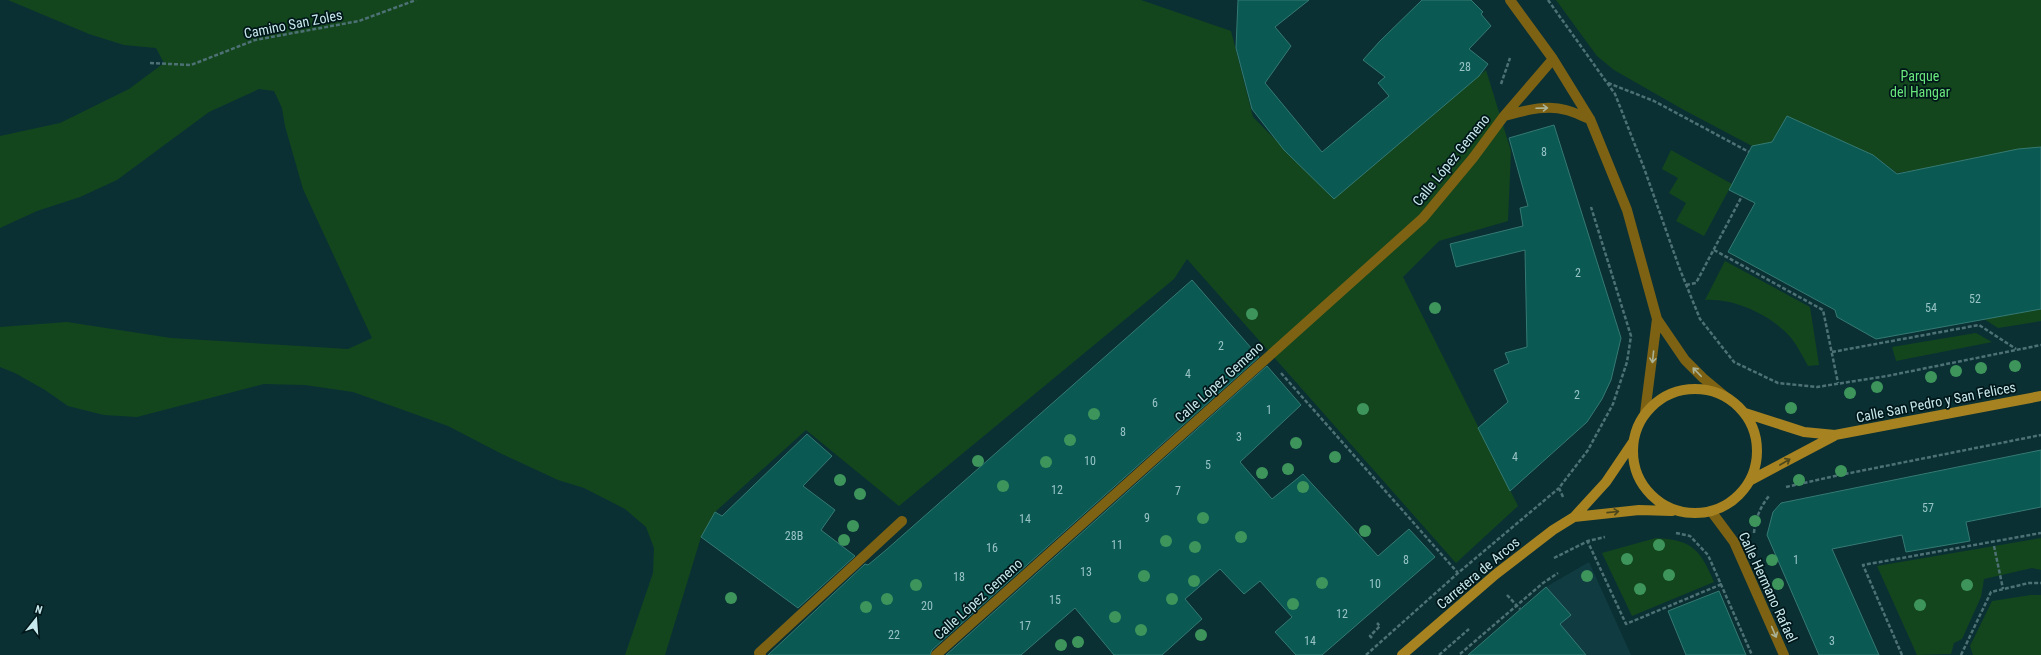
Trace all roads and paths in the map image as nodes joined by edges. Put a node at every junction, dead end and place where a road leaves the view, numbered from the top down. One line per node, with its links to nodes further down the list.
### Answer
1 (416, 0): 6 (path, Camino San Zoles)
2 (1510, 0): 5 (street)
3 (1548, 0): 7 (path)
4 (1510, 58): 8 (path)
5 (1553, 60): 9 (street, Calle López Gemeno); 10 (street)
6 (150, 63)
7 (1607, 83): 11 (path); 15 (path)
8 (1501, 86)
9 (1504, 116): 10 (street, Calle López Gemeno, one-way to 10); 60 (street, Calle López Gemeno)
10 (1590, 119): 16 (street)
11 (1749, 152)
12 (1742, 196): 14 (path)
13 (1591, 207): 30 (path)
14 (1714, 250): 15 (path); 19 (path)
15 (1686, 285): 21 (path)
16 (1657, 318): 23 (street, one-way to 16); 24 (street, one-way to 24)
17 (2041, 345): 18 (path)
18 (2017, 350): 19 (path); 21 (path)
19 (1832, 352): 21 (path)
20 (1279, 371): 45 (path)
21 (1838, 383)
22 (2041, 396): 26 (street, Calle San Pedro y San Felices)
23 (1726, 398): 24 (street); 25 (street)
24 (1645, 413): 28 (street)
25 (1745, 414): 26 (street, Calle San Pedro y San Felices); 29 (street)
26 (1835, 435): 29 (street, Calle San Pedro y San Felices, one-way to 26)
27 (2041, 435): 31 (path)
28 (1634, 442): 34 (street); 36 (street, Carretera de Arcos)
29 (1751, 480): 35 (street)
30 (1559, 488): 33 (path); 45 (path)
31 (1783, 488)
32 (1772, 493): 41 (path)
33 (1566, 501)
34 (1677, 511): 35 (street); 36 (street, Carretera de Arcos, one-way to 34)
35 (1711, 511): 65 (street, Calle Hermano Rafael, one-way to 65)
36 (1574, 517): 62 (street, Carretera de Arcos)
37 (902, 521): 59 (street)
38 (1671, 531): 48 (path)
39 (2041, 533): 66 (path)
40 (1609, 536): 42 (path)
41 (1756, 539)
42 (1588, 541): 44 (path); 48 (path)
43 (1994, 546): 49 (path)
44 (1553, 559)
45 (1458, 573): 61 (path)
46 (1558, 573): 53 (path)
47 (2041, 583): 49 (path)
48 (1722, 584): 64 (path)
49 (2003, 588): 67 (path)
50 (1513, 591): 51 (path)
51 (1507, 595): 52 (path); 53 (path)
52 (1502, 599)
53 (1517, 605): 54 (path); 58 (path)
54 (1520, 609)
55 (1377, 623): 57 (path)
56 (1474, 624): 63 (path)
57 (1372, 638)
58 (1460, 654)
59 (761, 655)
60 (936, 655)
61 (1366, 655)
62 (1402, 655)
63 (1439, 655)
64 (1752, 655)
65 (1784, 655)
66 (1902, 655)
67 (1961, 655)

